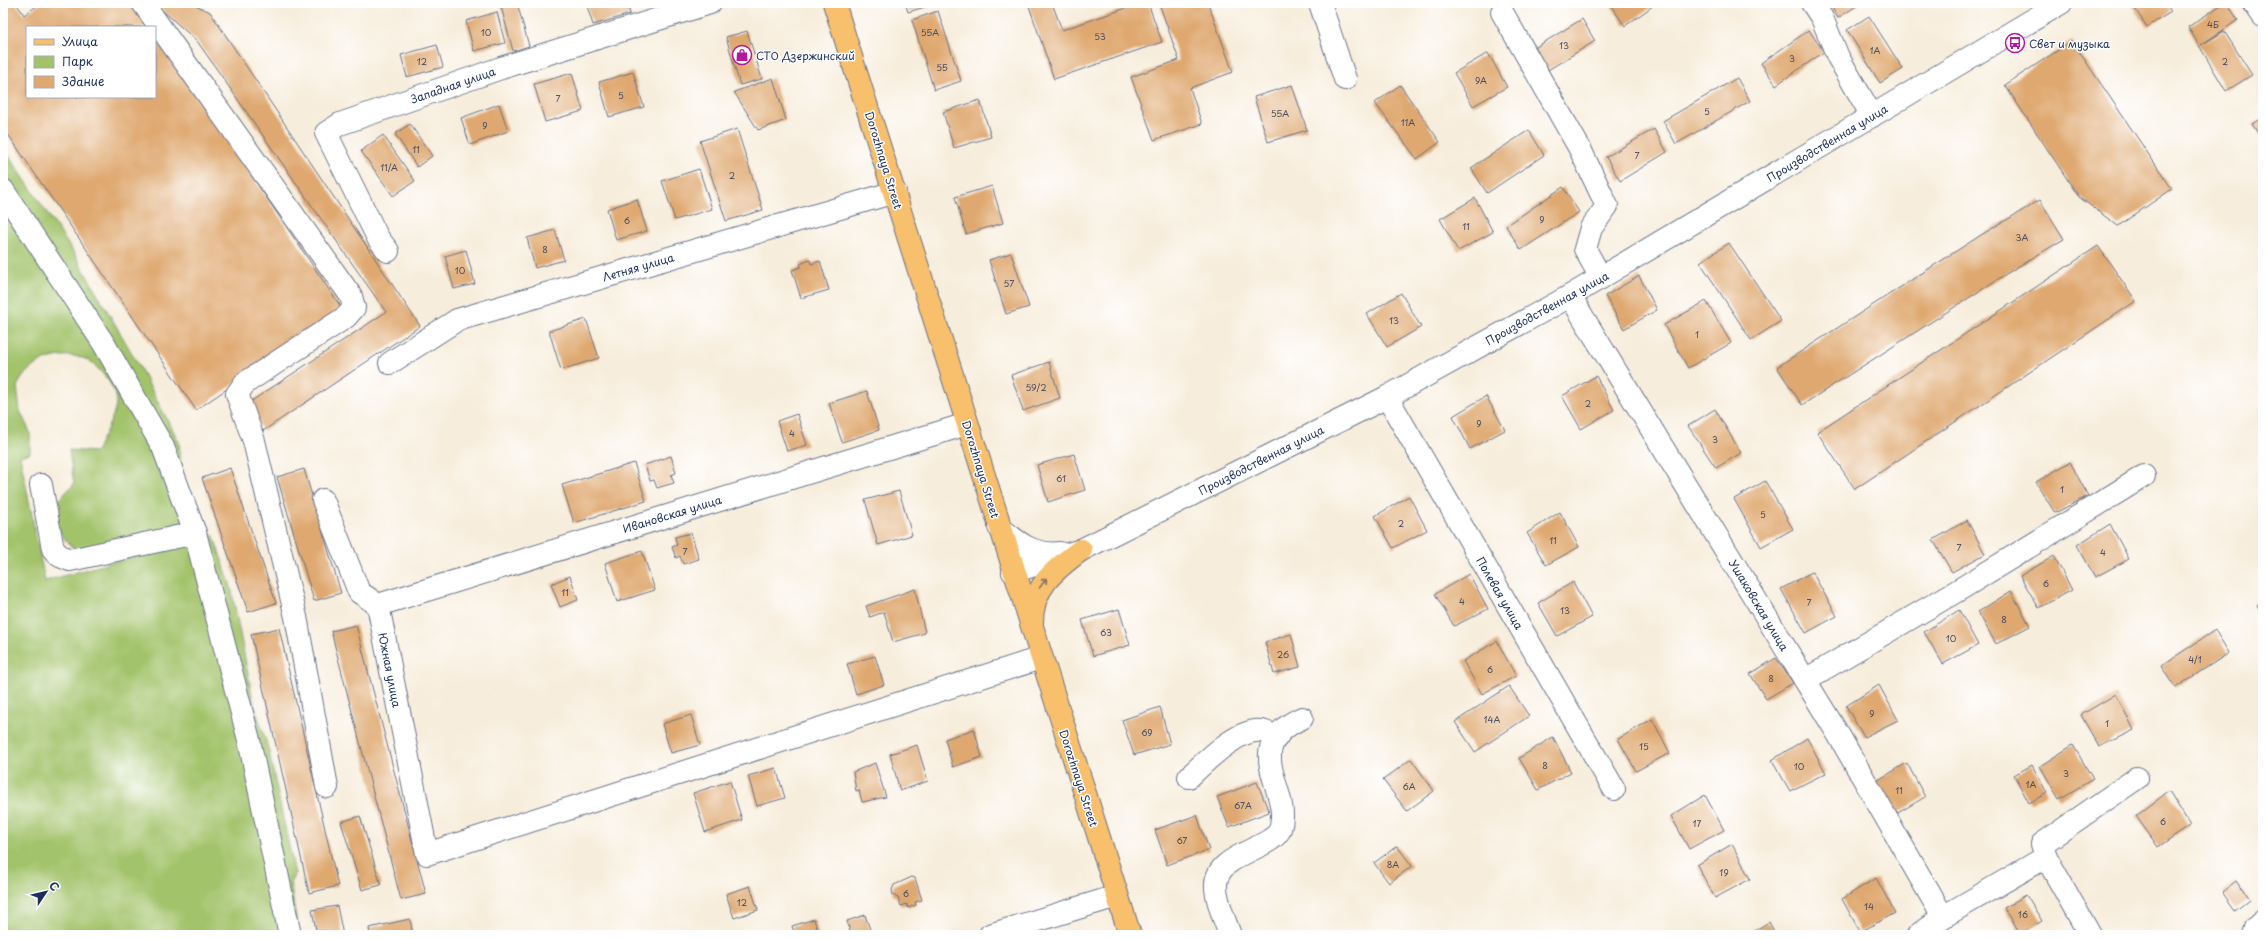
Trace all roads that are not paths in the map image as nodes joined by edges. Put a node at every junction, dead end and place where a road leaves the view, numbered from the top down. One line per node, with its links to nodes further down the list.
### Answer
1 (143, 3): 35 (street)
2 (710, 3): 14 (street, Западная улица)
3 (834, 3): 13 (main road, Dorozhnaya Street)
4 (1320, 3): 10 (street)
5 (1812, 3): 11 (street)
6 (2061, 3): 11 (street, Производственная улица)
7 (2254, 3): 9 (street)
8 (1502, 12): 15 (street)
9 (2263, 16)
10 (1345, 79)
11 (1872, 116): 15 (street, Производственная улица)
12 (3, 190): 24 (street)
13 (895, 192): 17 (street, Летняя улица); 19 (main road, Dorozhnaya Street)
14 (388, 251)
15 (1601, 278): 16 (street, Производственная улица)
16 (1570, 296): 18 (street, Производственная улица); 30 (street, Ушаковская улица)
17 (390, 363)
18 (1386, 397): 25 (street, Производственная улица); 36 (street, Полевая улица)
19 (967, 424): 23 (main road, Dorozhnaya Street); 27 (street, Ивановская улица)
20 (2144, 476): 30 (street)
21 (41, 485): 24 (street)
22 (323, 500): 27 (street)
23 (999, 527): 25 (street); 26 (main road, Dorozhnaya Street)
24 (195, 533): 41 (street)
25 (1081, 550): 26 (street, Производственная улица); 28 (main road, one-way to 25)
26 (1013, 572): 28 (main road, Dorozhnaya Street)
27 (378, 605): 29 (street, Южная улица)
28 (1033, 634): 29 (main road, Dorozhnaya Street)
29 (1041, 658): 38 (main road, Dorozhnaya Street)
30 (1805, 680): 39 (street, Ушаковская улица)
31 (1302, 718): 32 (street)
32 (1277, 737): 33 (street); 44 (street)
33 (1189, 777)
34 (2137, 778): 37 (street)
35 (327, 787)
36 (1614, 789)
37 (2046, 857): 39 (street); 46 (street)
38 (1117, 896): 42 (street); 43 (main road, Dorozhnaya Street)
39 (1943, 917): 45 (street)
40 (2263, 920): 47 (street)
41 (290, 935)
42 (990, 935)
43 (1130, 935)
44 (1230, 935)
45 (1918, 935)
46 (2090, 935)
47 (2253, 935)

